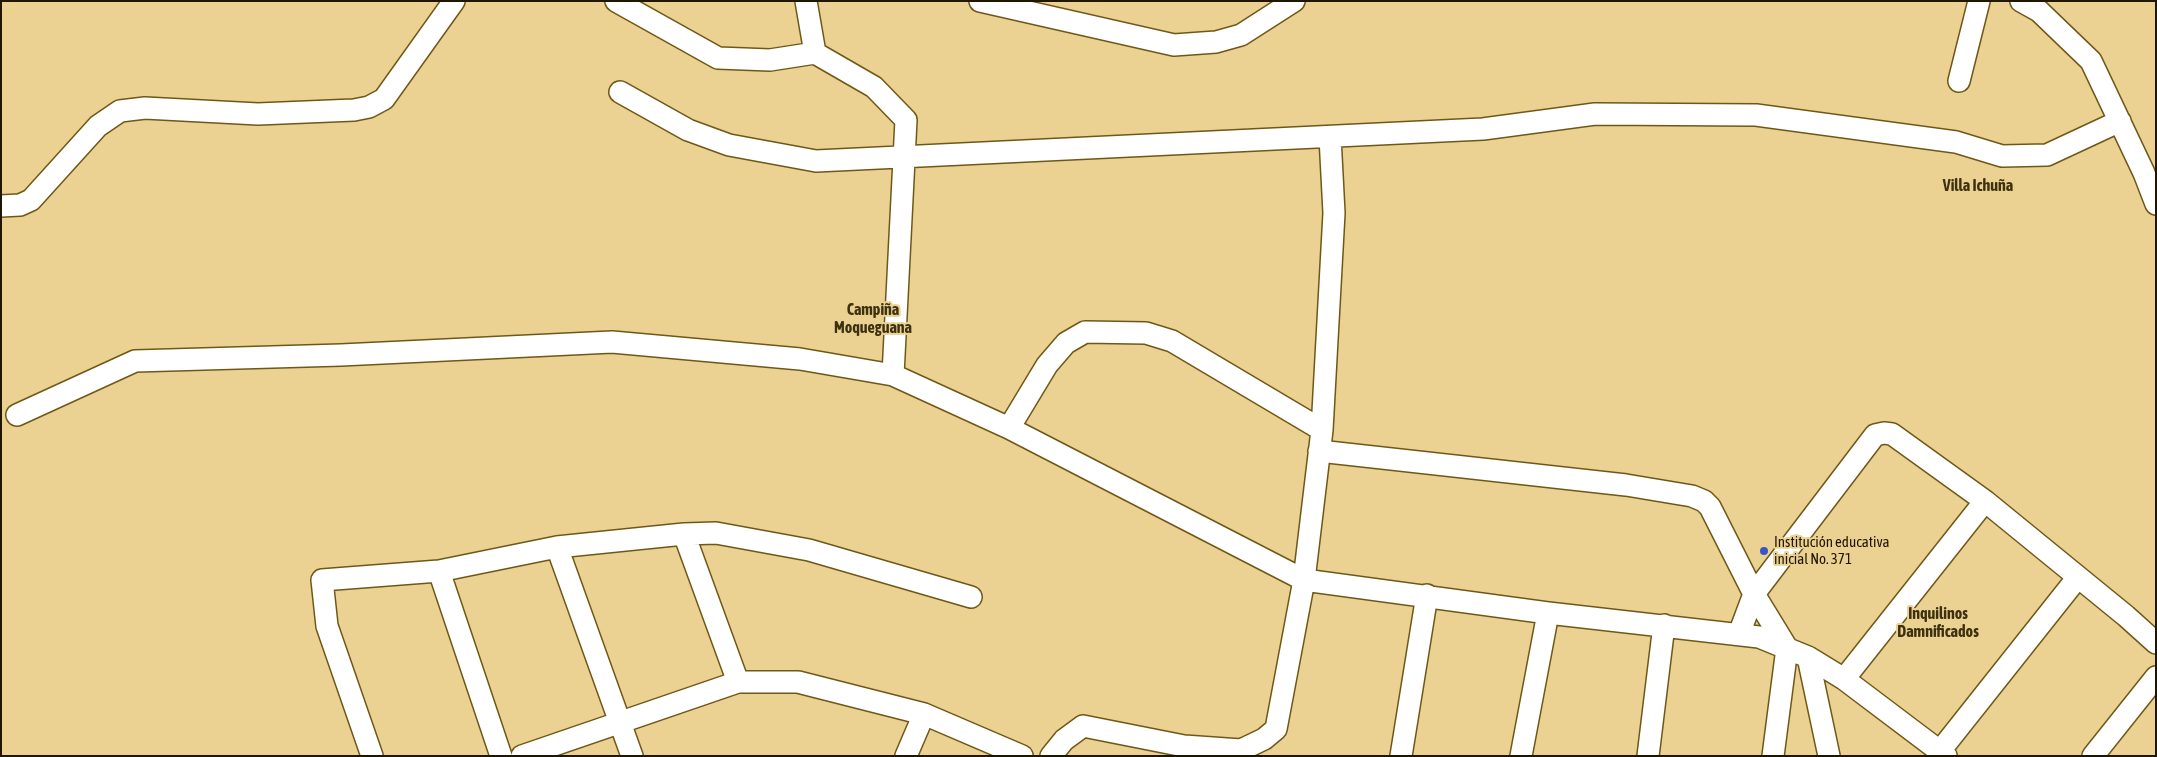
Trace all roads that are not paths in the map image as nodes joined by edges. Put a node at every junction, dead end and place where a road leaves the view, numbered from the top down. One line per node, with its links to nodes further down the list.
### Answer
1 (454, 1): 15 (street)
2 (616, 1): 8 (street)
3 (806, 1): 8 (street)
4 (980, 1): 5 (street)
5 (1294, 1)
6 (1979, 1): 9 (street)
7 (2021, 1): 11 (street)
8 (815, 53): 13 (street)
9 (1959, 81)
10 (620, 92): 13 (street)
11 (2120, 121): 12 (street); 14 (street)
12 (1330, 137): 13 (street); 19 (street)
13 (906, 158): 16 (street)
14 (2156, 204)
15 (1, 206)
16 (892, 375): 17 (street); 18 (street)
17 (17, 415)
18 (1009, 428): 19 (street); 25 (street)
19 (1320, 440): 25 (street); 26 (street)
20 (1985, 501): 24 (street); 26 (street); 36 (street)
21 (684, 534): 22 (street); 28 (street); 37 (street)
22 (557, 547): 23 (street); 39 (street)
23 (438, 571): 41 (street); 42 (street)
24 (2078, 576): 32 (street); 40 (street)
25 (1304, 580): 27 (street); 47 (street)
26 (1754, 594): 31 (street); 33 (street)
27 (1426, 595): 29 (street); 48 (street)
28 (971, 597)
29 (1548, 613): 30 (street); 49 (street)
30 (1664, 625): 31 (street); 50 (street)
31 (1739, 634): 33 (street)
32 (2156, 643)
33 (1787, 648): 34 (street); 51 (street)
34 (1808, 657): 36 (street); 52 (street)
35 (2156, 677): 53 (street)
36 (1844, 678): 40 (street)
37 (738, 682): 38 (street); 39 (street)
38 (924, 714): 45 (street); 46 (street)
39 (620, 721): 43 (street); 44 (street)
40 (1943, 754)
41 (372, 756)
42 (501, 756)
43 (522, 756)
44 (632, 756)
45 (906, 756)
46 (1022, 756)
47 (1051, 756)
48 (1401, 756)
49 (1521, 756)
50 (1648, 756)
51 (1773, 756)
52 (1829, 756)
53 (2094, 756)

